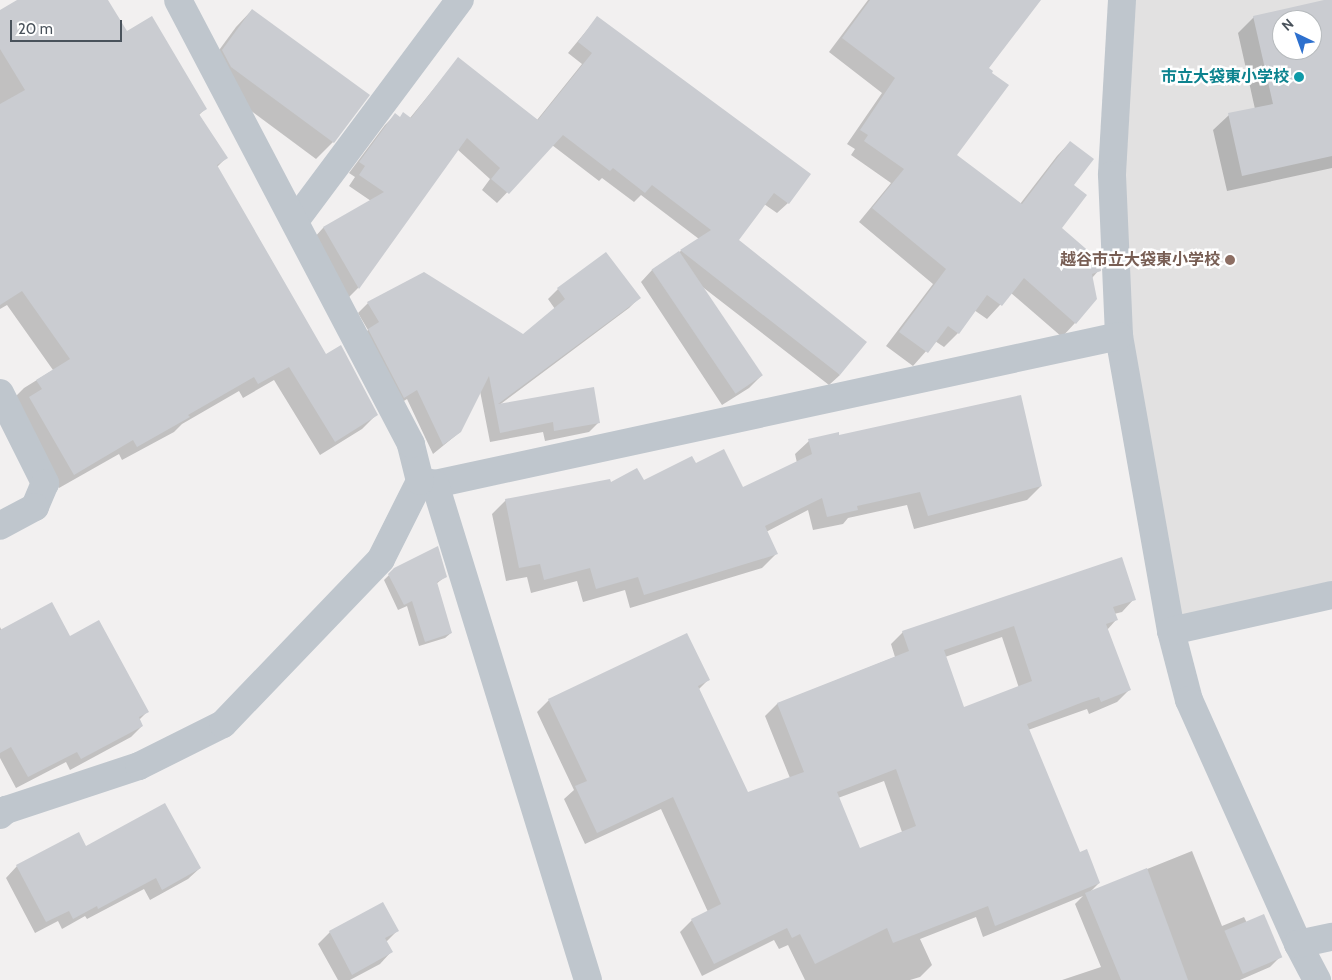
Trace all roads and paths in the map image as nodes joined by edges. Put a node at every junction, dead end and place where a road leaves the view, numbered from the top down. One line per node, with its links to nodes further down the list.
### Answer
1 (178, 0): 4 (street)
2 (460, 0): 4 (street)
3 (1122, 0): 5 (street)
4 (295, 222): 7 (street)
5 (1119, 336): 7 (street); 10 (street)
6 (0, 393): 8 (street)
7 (428, 483): 11 (street); 14 (street)
8 (0, 526)
9 (1332, 595): 10 (street)
10 (1171, 631): 13 (street)
11 (2, 808)
12 (1332, 937): 13 (street)
13 (1298, 944): 15 (street)
14 (588, 980)
15 (1316, 980)

